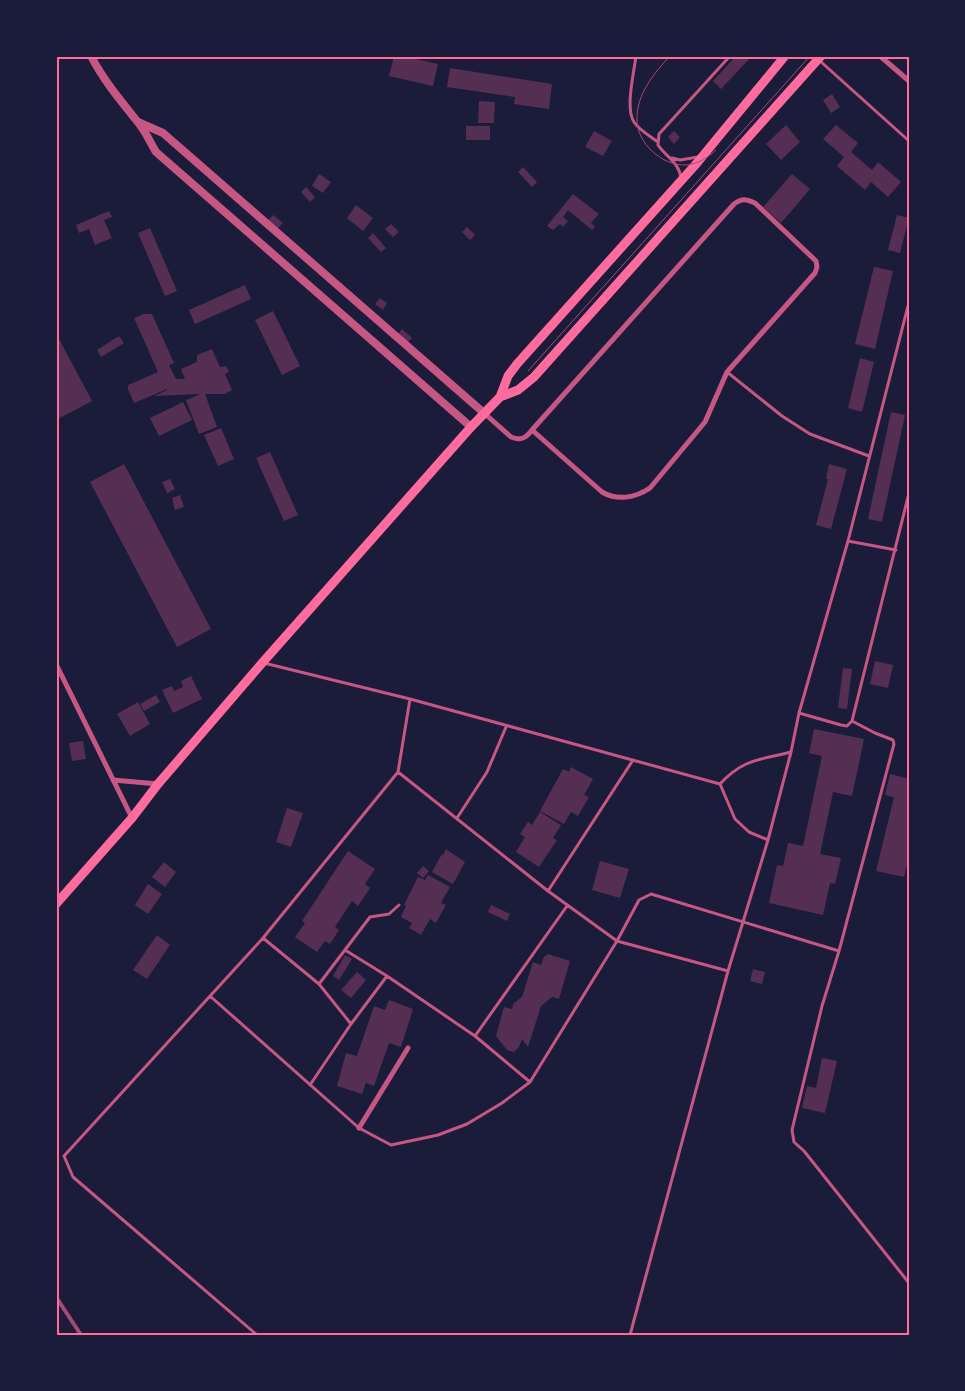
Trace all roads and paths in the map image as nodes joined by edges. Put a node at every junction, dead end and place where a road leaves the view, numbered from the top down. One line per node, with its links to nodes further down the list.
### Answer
1 (91, 56): 8 (street)
2 (636, 56): 10 (lane)
3 (730, 56): 10 (lane)
4 (785, 56): 11 (main road)
5 (880, 56): 7 (street)
6 (820, 58): 9 (lane); 16 (main road)
7 (909, 81)
8 (138, 122): 17 (street); 18 (street)
9 (909, 141)
10 (658, 142): 12 (lane)
11 (705, 153): 12 (lane); 13 (main road)
12 (670, 157): 13 (lane)
13 (679, 183): 16 (main road)
14 (909, 302): 20 (lane)
15 (728, 372): 19 (street); 19 (street); 20 (lane)
16 (500, 397): 17 (main road)
17 (484, 413): 18 (main road); 19 (street)
18 (471, 427): 24 (main road)
19 (532, 430)
20 (869, 456): 22 (lane)
21 (909, 493): 23 (lane)
22 (848, 541): 23 (lane); 27 (lane)
23 (896, 550): 28 (lane)
24 (263, 662): 26 (lane); 34 (main road)
25 (56, 664): 33 (street)
26 (410, 700): 29 (lane); 32 (lane)
27 (799, 713): 28 (lane); 30 (lane)
28 (852, 721): 47 (lane)
29 (506, 727): 31 (lane); 37 (lane)
30 (790, 752): 35 (lane); 38 (lane)
31 (633, 760): 35 (lane); 39 (lane)
32 (398, 772): 37 (lane); 44 (lane)
33 (113, 780): 34 (street); 36 (street)
34 (158, 784): 36 (main road)
35 (720, 784): 38 (lane)
36 (132, 818): 40 (main road)
37 (457, 818): 39 (lane)
38 (768, 840): 43 (lane)
39 (548, 891): 42 (lane)
40 (56, 904)
41 (399, 905): 46 (lane)
42 (567, 906): 45 (lane); 53 (lane)
43 (744, 921): 45 (lane); 47 (lane); 48 (lane)
44 (262, 938): 50 (lane); 51 (lane)
45 (617, 941): 48 (lane); 55 (lane)
46 (345, 950): 49 (lane); 50 (lane)
47 (839, 951): 58 (lane)
48 (728, 972): 60 (lane)
49 (387, 976): 52 (lane); 53 (lane)
50 (319, 984): 52 (lane)
51 (210, 996): 56 (lane); 59 (lane)
52 (351, 1024): 56 (lane)
53 (475, 1036): 55 (lane)
54 (408, 1048): 57 (street)
55 (530, 1082): 57 (lane)
56 (310, 1085): 57 (lane)
57 (359, 1128)
58 (909, 1283)
59 (257, 1335)
60 (630, 1335)

